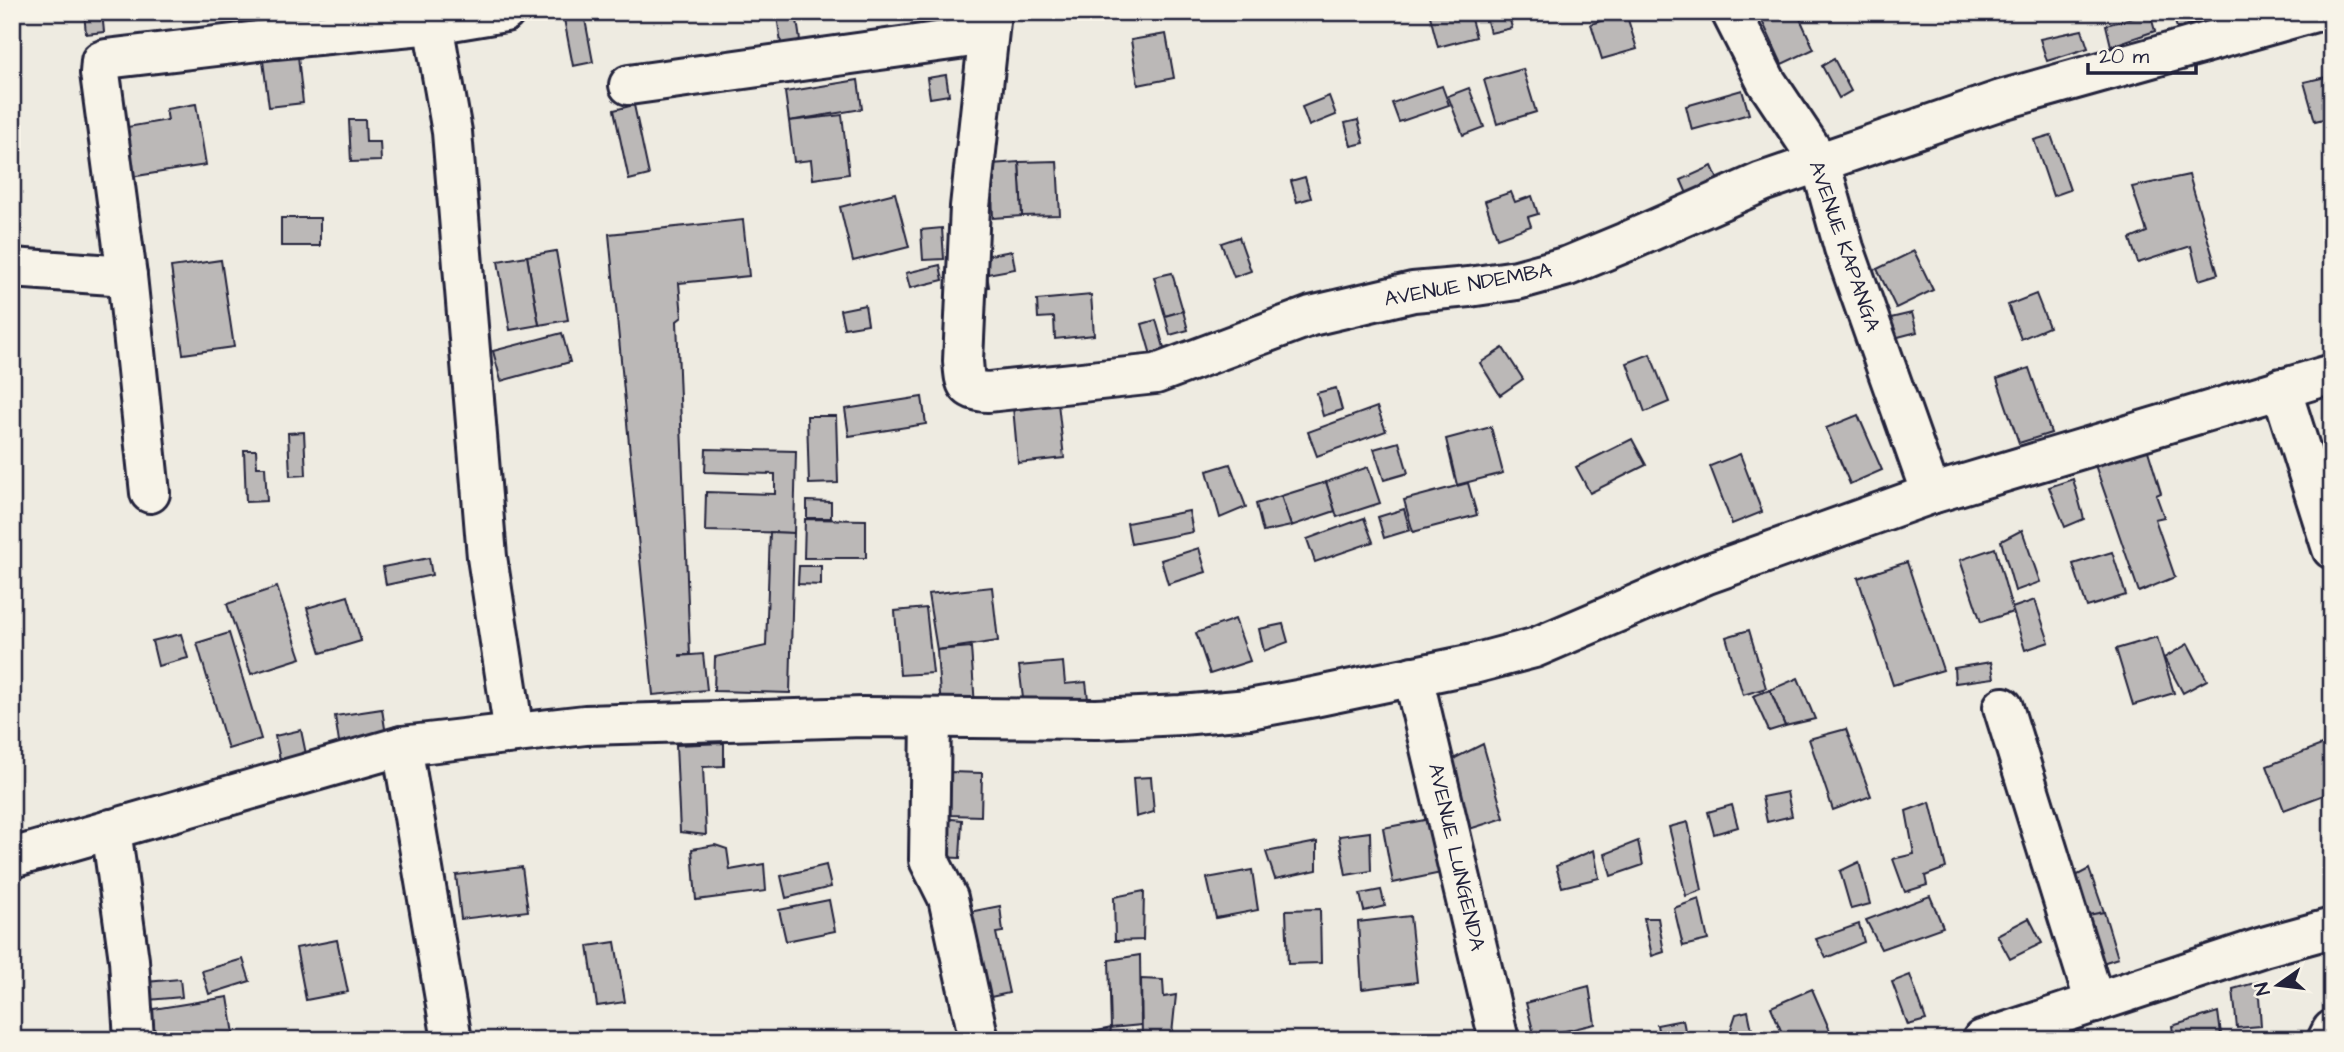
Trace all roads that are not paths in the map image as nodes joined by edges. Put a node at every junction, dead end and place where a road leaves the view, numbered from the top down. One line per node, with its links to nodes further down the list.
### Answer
1 (505, 12): 4 (street)
2 (1731, 12): 7 (street, AVENUE KAPANGA)
3 (2315, 12): 7 (street, AVENUE NDEMBA)
4 (432, 18): 9 (street); 18 (street)
5 (989, 23): 6 (street); 7 (street, AVENUE NDEMBA)
6 (629, 85)
7 (1819, 162): 13 (street, AVENUE KAPANGA)
8 (12, 268): 9 (street)
9 (127, 276): 12 (street)
10 (2332, 374): 11 (street)
11 (2281, 388): 13 (street); 14 (street)
12 (150, 493)
13 (1931, 494): 15 (street)
14 (2332, 549)
15 (1413, 676): 17 (street); 28 (street, AVENUE LUNGENDA)
16 (2003, 707): 23 (street)
17 (931, 718): 18 (street); 27 (street)
18 (514, 733): 19 (street)
19 (402, 746): 20 (street); 26 (street)
20 (111, 829): 21 (street); 25 (street)
21 (12, 858)
22 (2332, 928): 23 (street)
23 (2095, 1003): 29 (street)
24 (2332, 1030): 30 (street)
25 (134, 1040)
26 (452, 1040)
27 (979, 1040)
28 (1499, 1040)
29 (1982, 1040)
30 (2327, 1040)

